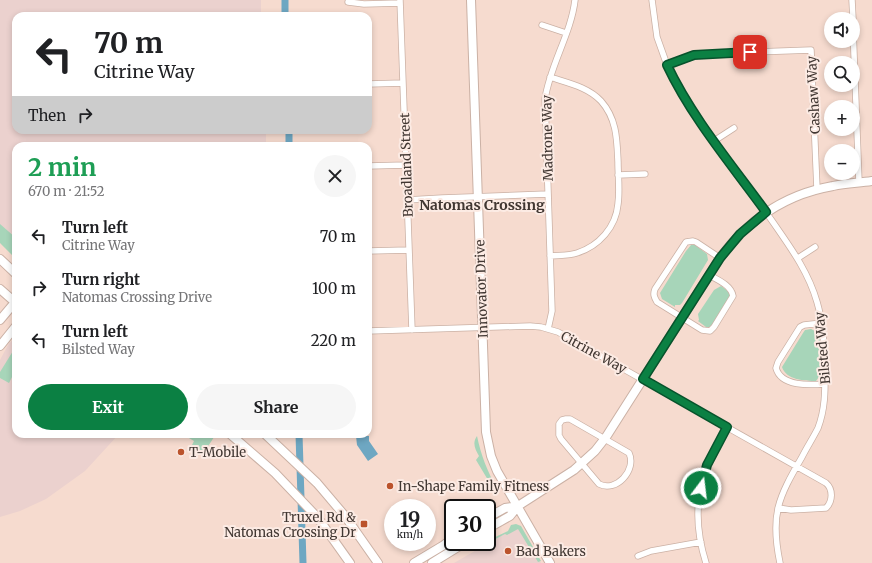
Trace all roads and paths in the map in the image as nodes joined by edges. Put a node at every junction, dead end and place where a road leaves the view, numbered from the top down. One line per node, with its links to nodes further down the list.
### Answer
1 (471, 0): 26 (street, Innovator Drive)
2 (575, 0): 9 (street, Madrone Way)
3 (652, 0): 11 (street, Bilsted Way)
4 (852, 0): 7 (street)
5 (348, 2): 6 (street)
6 (400, 2): 13 (street, Broadland Street)
7 (853, 12)
8 (542, 25): 9 (street)
9 (566, 33): 12 (street, Madrone Way)
10 (854, 48): 22 (street)
11 (667, 65): 16 (street, Bilsted Way); 24 (street, Cashaw Way)
12 (550, 77): 20 (street); 25 (street, Madrone Way)
13 (403, 82): 14 (street); 17 (street, Broadland Street)
14 (372, 84)
15 (734, 128): 16 (street)
16 (714, 142): 28 (street, Bilsted Way)
17 (406, 165): 18 (street); 27 (street, Broadland Street)
18 (372, 166)
19 (645, 174): 20 (street)
20 (618, 175): 32 (street)
21 (872, 181): 22 (street)
22 (857, 183): 23 (street); 24 (street)
23 (872, 185)
24 (817, 189): 28 (street)
25 (548, 194): 26 (street); 32 (street, Madrone Way)
26 (478, 196): 27 (street); 44 (street, Innovator Drive)
27 (407, 200): 30 (street, Broadland Street)
28 (766, 212): 33 (street); 34 (street, Bilsted Way)
29 (815, 247): 34 (street)
30 (409, 250): 31 (street); 46 (street, Broadland Street)
31 (372, 251)
32 (550, 256): 45 (street, Madrone Way)
33 (720, 258): 37 (street); 41 (street)
34 (798, 258): 43 (street, Bilsted Way)
35 (0, 259): 36 (street)
36 (12, 270)
37 (709, 275): 41 (street); 41 (street)
38 (0, 289): 39 (street)
39 (12, 299)
40 (12, 306): 42 (street)
41 (682, 318): 50 (street)
42 (0, 320)
43 (822, 323): 51 (street, Bilsted Way); 51 (street)
44 (482, 328): 45 (street, Citrine Way); 46 (street, Citrine Way); 60 (street, Innovator Drive)
45 (548, 328): 50 (street, Citrine Way)
46 (412, 330): 48 (street, Citrine Way)
47 (12, 331): 49 (street)
48 (372, 331)
49 (0, 346)
50 (643, 379): 52 (street, Citrine Way); 56 (street)
51 (825, 384): 59 (street, Bilsted Way)
52 (727, 427): 59 (street, Citrine Way); 64 (street)
53 (235, 438): 57 (street)
54 (242, 438): 57 (street)
55 (269, 438): 69 (street)
56 (604, 439): 58 (street); 58 (street); 58 (street)
57 (254, 454): 68 (street)
58 (582, 464): 60 (street)
59 (796, 466): 61 (street, Bilsted Way); 61 (street, Citrine Way)
60 (518, 506): 62 (street); 63 (street); 72 (street, Innovator Drive)
61 (778, 508): 74 (street, Bilsted Way)
62 (496, 513)
63 (496, 525)
64 (701, 542): 67 (street); 73 (street)
65 (444, 546): 70 (street)
66 (451, 551): 71 (street)
67 (638, 556)
68 (350, 563)
69 (378, 563)
70 (414, 563)
71 (432, 563)
72 (550, 563)
73 (706, 563)
74 (780, 563)

